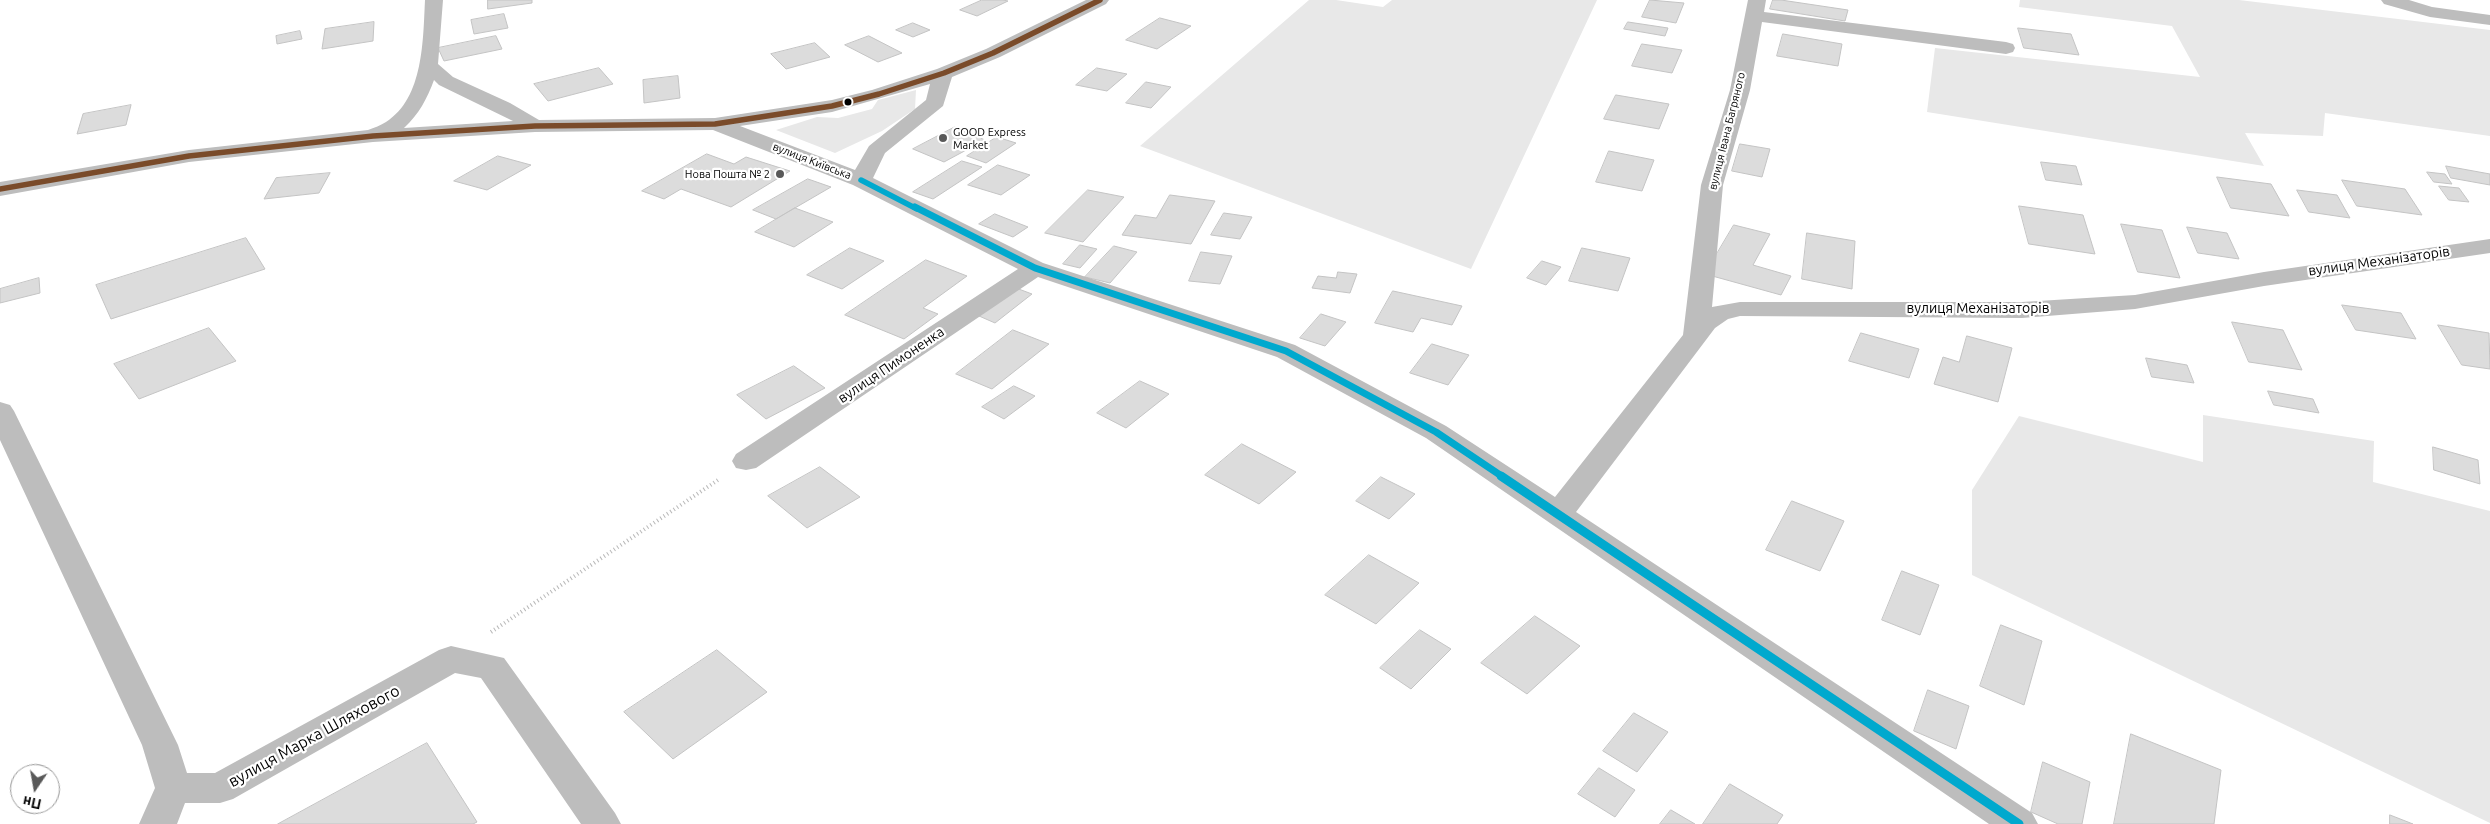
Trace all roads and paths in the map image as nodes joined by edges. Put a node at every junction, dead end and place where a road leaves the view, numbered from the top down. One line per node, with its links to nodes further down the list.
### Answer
1 (434, 0): 7 (street)
2 (1100, 0): 8 (street)
3 (2390, 0): 5 (street)
4 (1755, 8): 6 (street, вулиця Івана Багряного); 16 (street, вулиця Івана Багряного)
5 (2490, 20)
6 (2006, 48)
7 (429, 66): 10 (street); 11 (street)
8 (944, 73): 9 (street); 12 (street, вулиця Київська)
9 (715, 124): 10 (street); 12 (street, вулиця Київська)
10 (535, 126): 11 (street)
11 (406, 129): 13 (street)
12 (861, 180): 15 (street)
13 (0, 189)
14 (2490, 246): 17 (street, вулиця Механізаторів)
15 (1035, 268): 20 (street, вулиця Пимоненка); 21 (street)
16 (1703, 286): 17 (street); 18 (street, вулиця Івана Багряного)
17 (1773, 307): 18 (street, вулиця Механізаторів)
18 (1696, 337): 21 (street, вулиця Механізаторів)
19 (0, 411): 23 (street)
20 (746, 461): 22 (path)
21 (1558, 514): 26 (street)
22 (451, 659): 23 (street, вулиця Марка Шляхового); 25 (street)
23 (173, 788): 24 (street)
24 (158, 824)
25 (602, 824)
26 (2019, 824)

